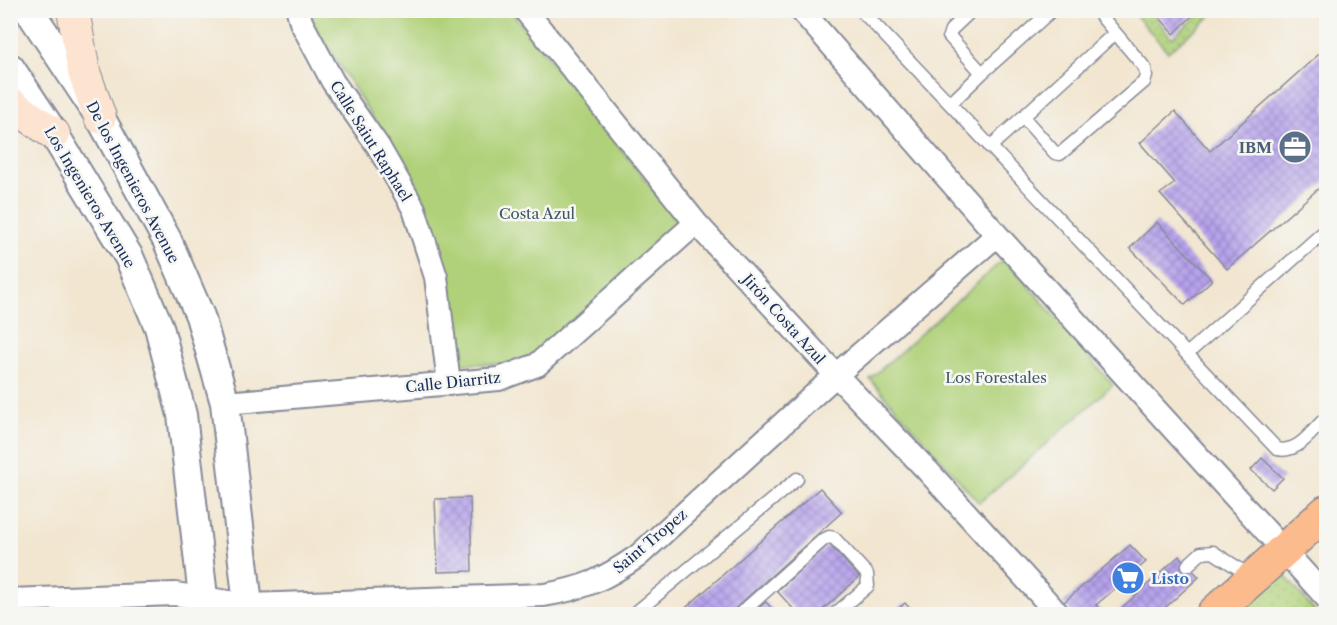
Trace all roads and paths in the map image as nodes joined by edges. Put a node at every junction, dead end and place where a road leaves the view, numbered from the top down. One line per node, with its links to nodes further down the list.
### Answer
1 (29, 10): 15 (street, De los Ingenieros Avenue)
2 (73, 10): 15 (main road)
3 (297, 10): 24 (street, Calle Saiut Raphael)
4 (525, 10): 19 (street, Jirón Costa Azul)
5 (801, 10): 21 (street)
6 (861, 10): 14 (lane)
7 (972, 10): 12 (lane)
8 (1052, 10): 12 (lane)
9 (1096, 10): 10 (lane)
10 (1114, 33): 16 (lane); 16 (lane)
11 (10, 68): 17 (street, Los Ingenieros Avenue)
12 (982, 74): 14 (lane)
13 (10, 103): 17 (main road)
14 (950, 104): 18 (lane)
15 (100, 117): 25 (street, De los Ingenieros Avenue)
16 (1023, 117): 18 (lane)
17 (54, 134): 35 (street, Los Ingenieros Avenue)
18 (990, 147): 22 (lane)
19 (696, 223): 23 (street, Jirón Costa Azul); 24 (street, Calle Diarritz)
20 (1326, 230): 22 (lane)
21 (997, 234): 23 (street, Saint Tropez); 29 (street)
22 (1187, 354): 26 (lane)
23 (836, 375): 36 (street, Saint Tropez); 41 (street, Jirón Costa Azul)
24 (449, 384): 25 (street, Calle Diarritz)
25 (225, 403): 36 (street, De los Ingenieros Avenue)
26 (1324, 420)
27 (797, 479): 38 (lane)
28 (1326, 512): 29 (main road)
29 (1284, 550): 31 (main road); 33 (street)
30 (1188, 565): 31 (lane)
31 (1253, 578): 42 (main road)
32 (10, 585): 34 (street)
33 (1326, 597)
34 (11, 600): 35 (street, Saint Tropez); 37 (street)
35 (204, 606): 36 (street, Saint Tropez)
36 (249, 610)
37 (12, 615)
38 (634, 615)
39 (740, 615): 40 (lane)
40 (835, 615)
41 (1058, 615)
42 (1213, 615)

